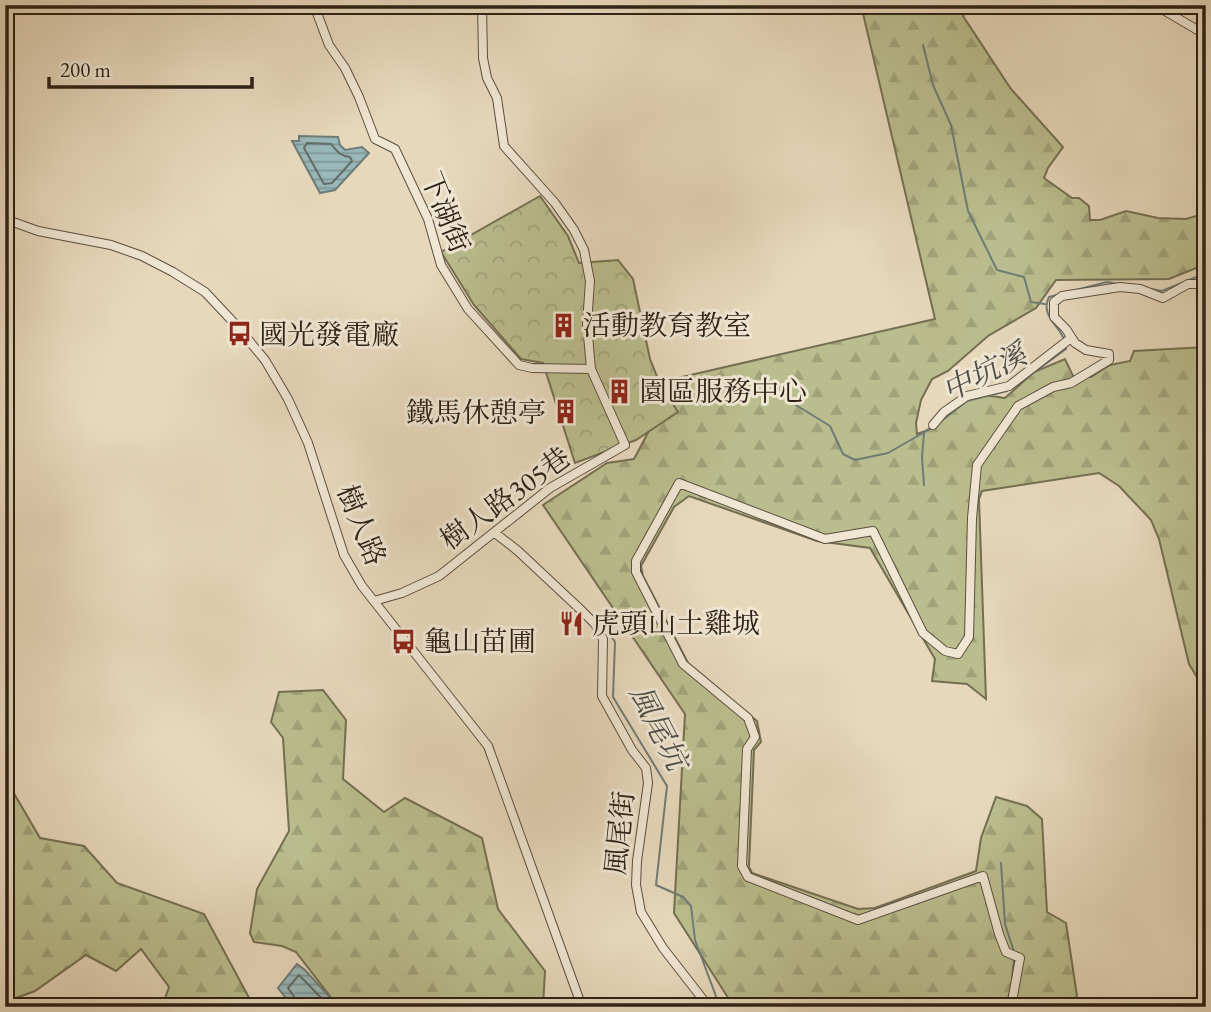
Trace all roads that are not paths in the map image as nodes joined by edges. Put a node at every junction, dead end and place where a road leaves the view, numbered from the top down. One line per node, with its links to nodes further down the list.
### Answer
1 (314, 5): 8 (street, 下湖街)
2 (482, 5): 8 (street)
3 (1155, 5): 4 (street)
4 (1206, 35)
5 (5, 219): 11 (street, 樹人路)
6 (1206, 284): 7 (street)
7 (1066, 341): 9 (street); 14 (street)
8 (591, 369): 10 (street, 樹人路305巷)
9 (933, 425)
10 (495, 533): 11 (street, 樹人路305巷); 13 (street, 風尾街)
11 (374, 601): 12 (street, 樹人路)
12 (582, 1007)
13 (706, 1007)
14 (1012, 1007)

